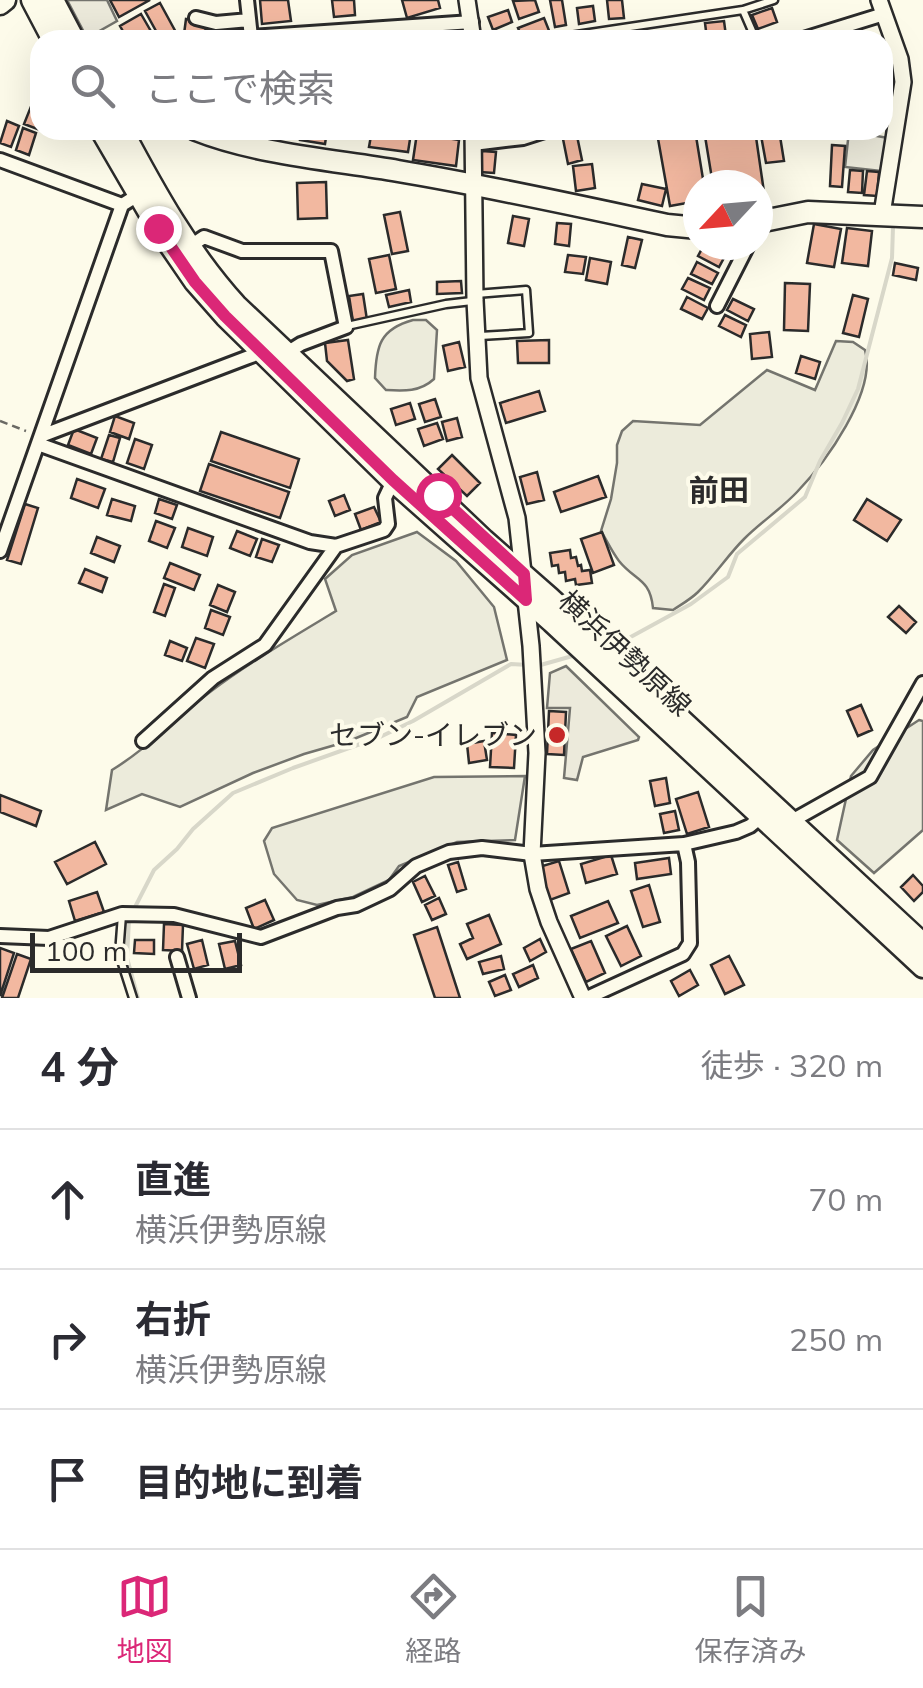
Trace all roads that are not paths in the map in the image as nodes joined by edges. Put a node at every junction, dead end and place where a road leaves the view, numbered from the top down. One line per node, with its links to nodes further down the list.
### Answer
1 (32, 0): 11 (main road)
2 (53, 0): 12 (main road)
3 (247, 0): 9 (street)
4 (467, 0): 10 (street)
5 (774, 0): 7 (lane)
6 (881, 7): 18 (street)
7 (743, 10): 16 (lane); 17 (lane)
8 (196, 18): 9 (street)
9 (249, 20): 13 (street)
10 (472, 22): 14 (street); 15 (street)
11 (48, 30)
12 (69, 30)
13 (250, 30)
14 (362, 30)
15 (472, 30)
16 (610, 30)
17 (752, 30)
18 (825, 30)
19 (893, 40): 27 (street)
20 (119, 140): 26 (main road, 横浜伊勢原線)
21 (122, 140): 31 (main road, 横浜伊勢原線)
22 (266, 140): 25 (main road)
23 (473, 140): 25 (street)
24 (0, 160): 26 (street)
25 (473, 184): 30 (main road); 33 (street)
26 (130, 200): 37 (main road, 横浜伊勢原線); 39 (street)
27 (882, 214): 28 (main road); 29 (main road)
28 (923, 217)
29 (773, 219)
30 (683, 226)
31 (189, 246): 35 (street); 38 (main road, 横浜伊勢原線)
32 (740, 260): 34 (street)
33 (475, 297): 35 (lane); 36 (street); 36 (lane)
34 (716, 306)
35 (346, 327): 38 (street)
36 (476, 337): 43 (street)
37 (258, 349): 39 (street); 40 (main road, 横浜伊勢原線)
38 (285, 354): 43 (main road, 横浜伊勢原線)
39 (40, 440): 41 (street); 42 (street)
40 (393, 480): 41 (street); 44 (main road, 横浜伊勢原線)
41 (336, 546): 46 (street)
42 (0, 551)
43 (524, 574): 44 (street); 48 (main road, 横浜伊勢原線)
44 (526, 600): 47 (main road, 横浜伊勢原線); 50 (street)
45 (923, 684): 48 (street)
46 (142, 741)
47 (762, 816): 49 (street); 55 (main road, 横浜伊勢原線)
48 (790, 822): 53 (main road, 横浜伊勢原線)
49 (684, 844): 50 (street); 58 (street)
50 (532, 854): 51 (street); 58 (street)
51 (122, 914): 52 (street); 56 (lane)
52 (0, 936)
53 (923, 944)
54 (177, 957): 57 (street)
55 (923, 966)
56 (133, 998)
57 (189, 998)
58 (585, 998)

